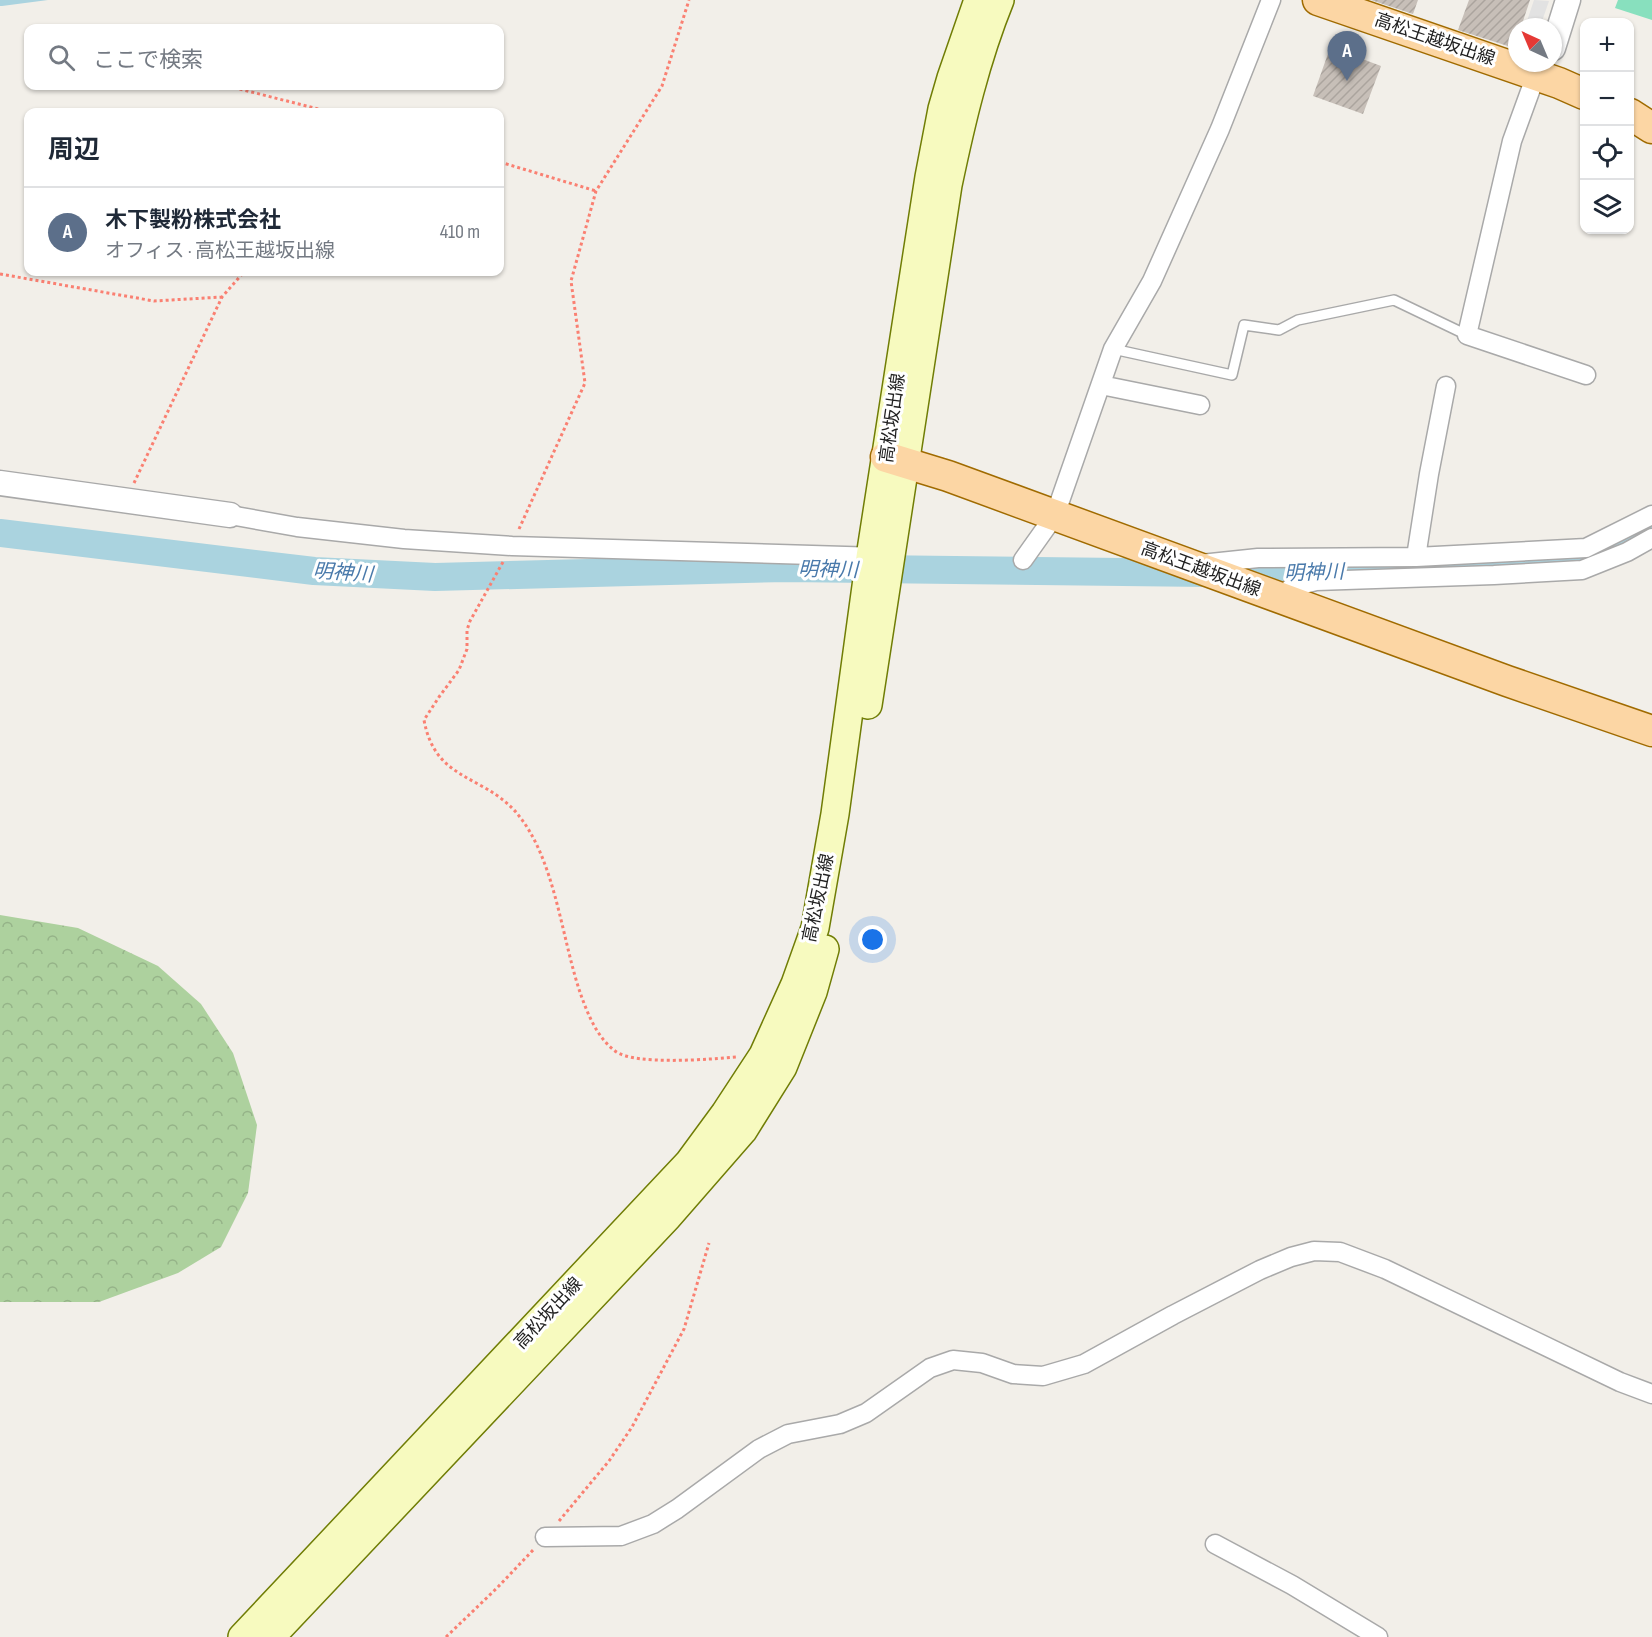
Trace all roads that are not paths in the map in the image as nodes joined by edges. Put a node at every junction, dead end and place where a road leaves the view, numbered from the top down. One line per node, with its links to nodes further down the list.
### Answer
1 (978, 0): 18 (main road, 高松坂出線)
2 (1000, 0): 18 (main road, 高松坂出線)
3 (1271, 0): 13 (street)
4 (1318, 0): 7 (main road, 高松王越坂出線)
5 (1568, 0): 6 (street)
6 (1562, 19)
7 (1508, 61)
8 (1542, 72): 9 (main road, 高松王越坂出線); 12 (street)
9 (1580, 92)
10 (1634, 117): 11 (main road)
11 (1652, 128)
12 (1467, 335): 13 (lane); 14 (street)
13 (1113, 349): 15 (street)
14 (1586, 375)
15 (1101, 385): 17 (street); 21 (street)
16 (1446, 386): 24 (street)
17 (1189, 408)
18 (896, 460): 21 (main road, 高松王越坂出線); 26 (main road, 高松坂出線)
19 (0, 483): 20 (street)
20 (230, 515): 26 (street)
21 (1055, 515): 25 (street); 27 (main road, 高松王越坂出線)
22 (1652, 515): 24 (street)
23 (1652, 538): 28 (street)
24 (1416, 557): 27 (street)
25 (1023, 560)
26 (880, 564): 33 (main road, 高松坂出線); 34 (main road, 高松坂出線)
27 (1190, 565): 28 (main road, 高松王越坂出線)
28 (1279, 598): 29 (main road, 高松王越坂出線)
29 (1652, 731)
30 (1652, 1394): 31 (street)
31 (545, 1537)
32 (1215, 1544): 35 (street)
33 (242, 1637)
34 (271, 1637)
35 (1378, 1637)

